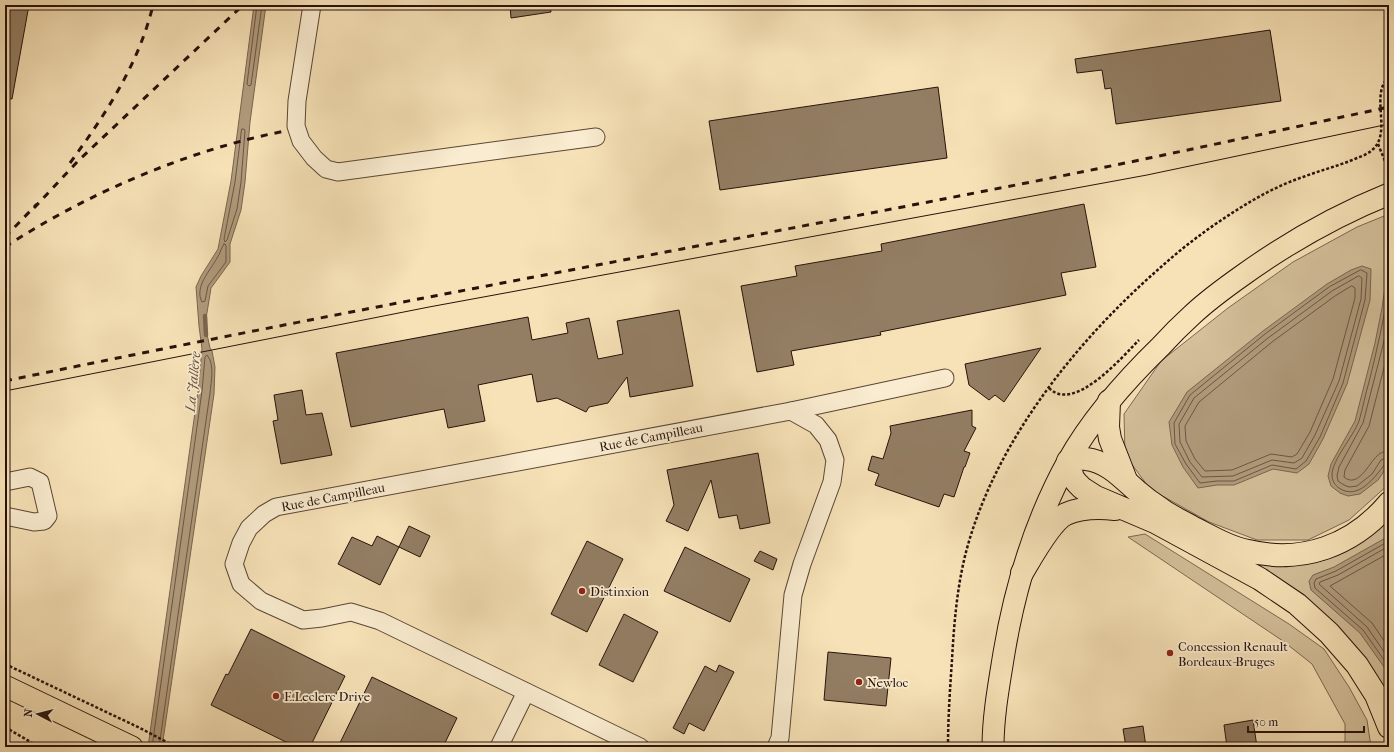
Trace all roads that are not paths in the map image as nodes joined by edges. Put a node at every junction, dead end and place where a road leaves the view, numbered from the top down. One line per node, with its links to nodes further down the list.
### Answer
1 (312, 5): 2 (lane)
2 (596, 137)
3 (1389, 194): 5 (main road)
4 (945, 378): 6 (lane, Rue de Campilleau)
5 (1109, 402): 7 (main road); 8 (highway)
6 (791, 411): 15 (lane, Rue de Campilleau); 20 (lane)
7 (1068, 461): 8 (highway); 11 (highway); 13 (main road)
8 (1126, 480): 10 (highway)
9 (5, 482): 12 (lane)
10 (1389, 503)
11 (1126, 510): 13 (highway); 16 (highway)
12 (5, 516)
13 (1022, 573): 21 (main road)
14 (5, 686): 17 (main road)
15 (526, 692): 18 (lane); 19 (lane, Rue de Campilleau)
16 (1389, 727)
17 (127, 741)
18 (499, 747)
19 (640, 747)
20 (776, 747)
21 (993, 747)

